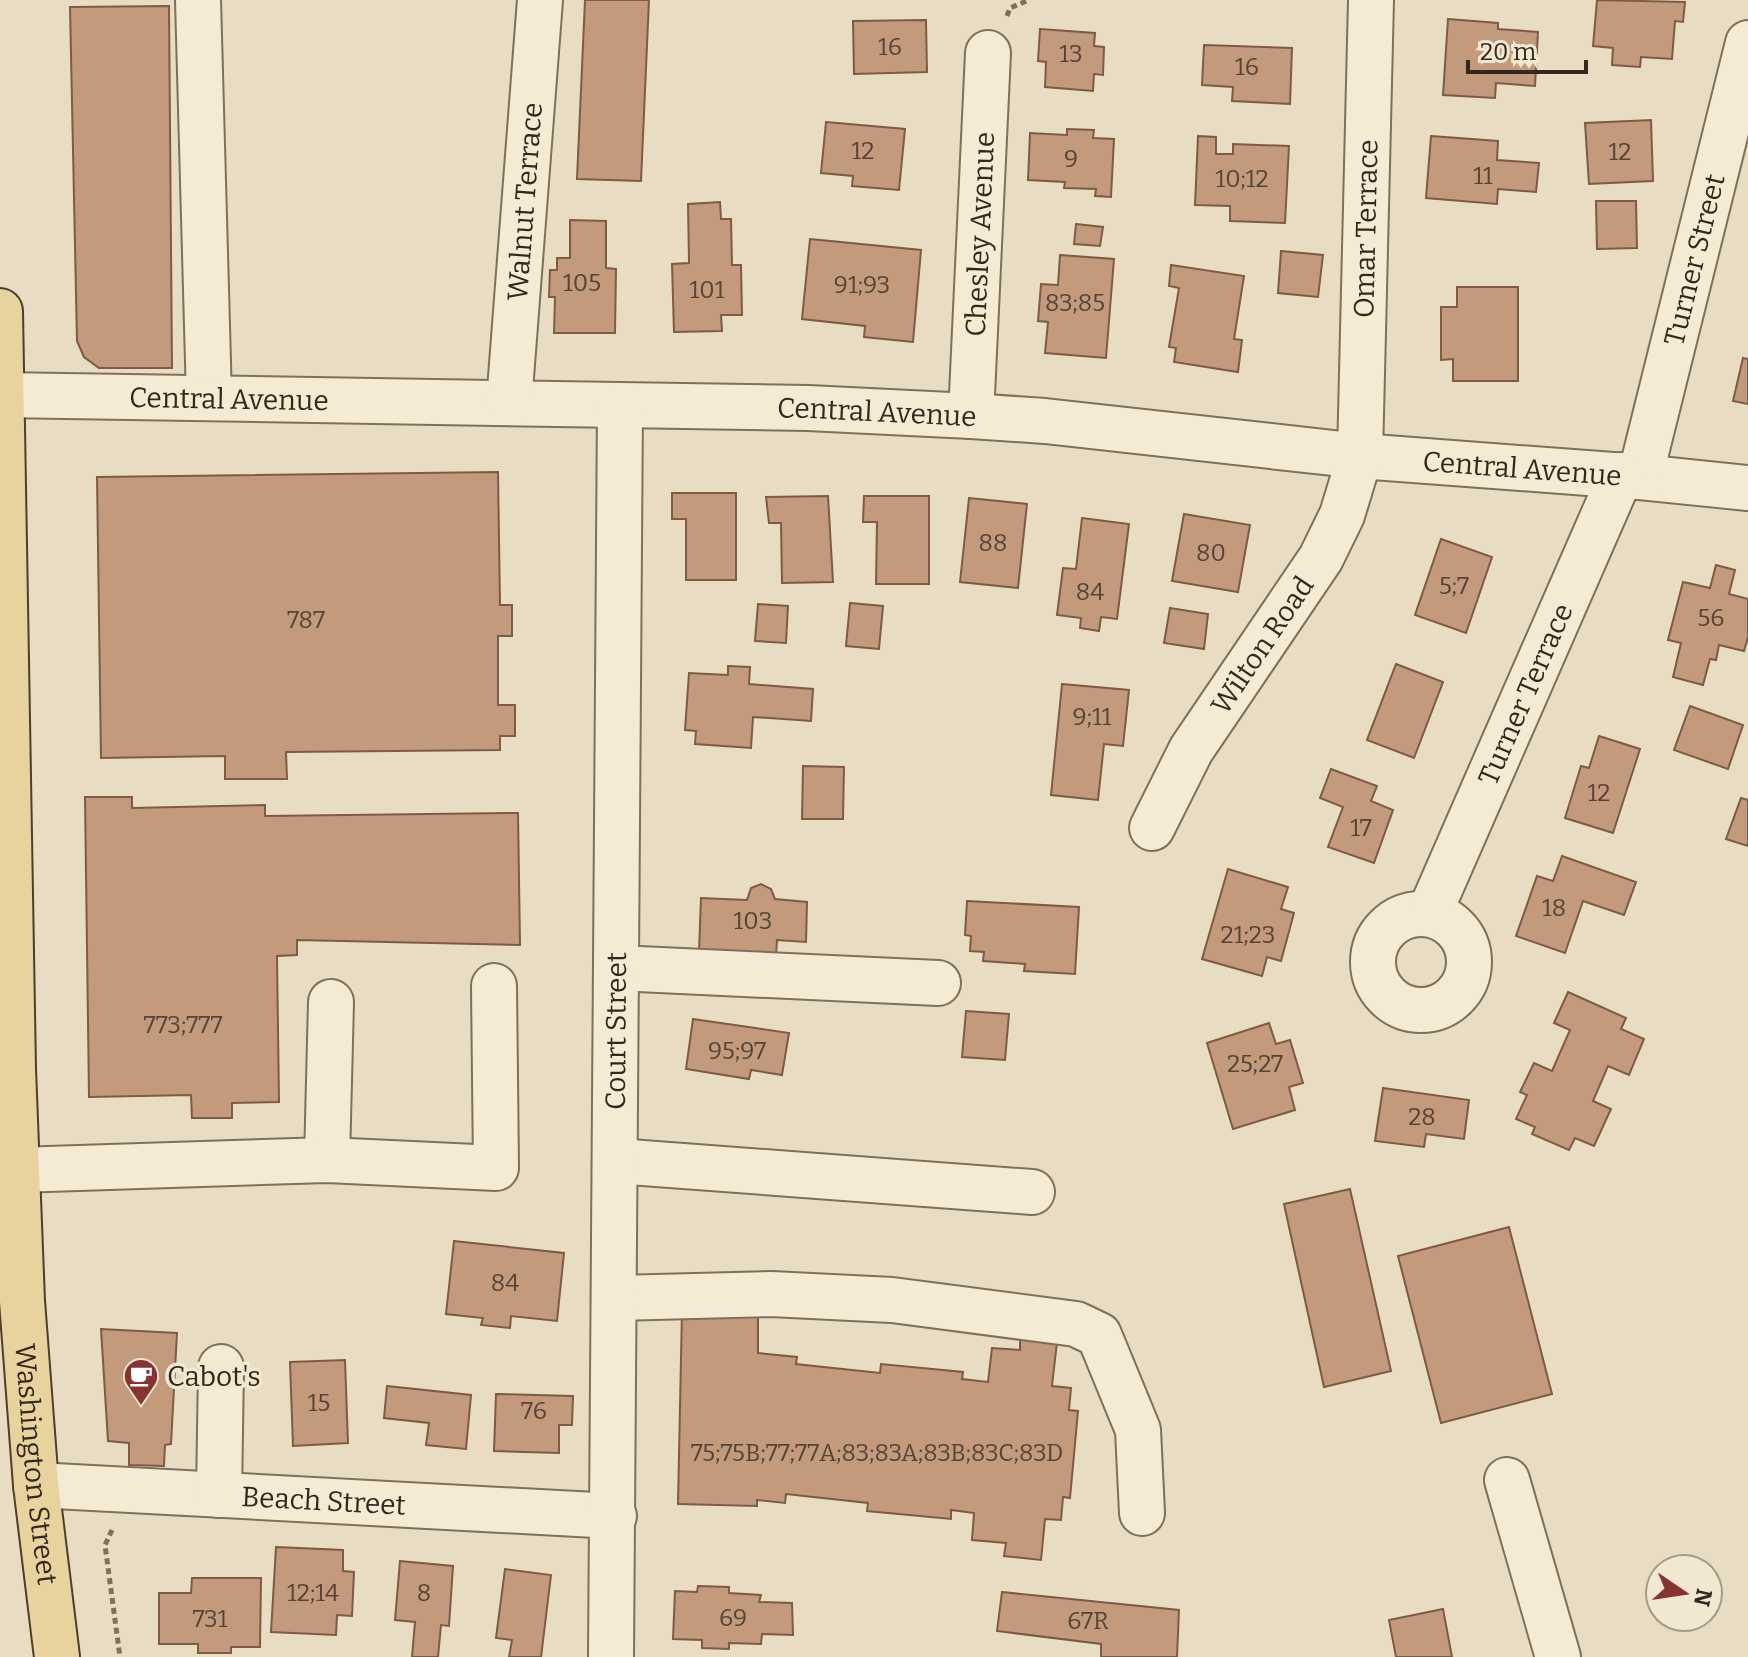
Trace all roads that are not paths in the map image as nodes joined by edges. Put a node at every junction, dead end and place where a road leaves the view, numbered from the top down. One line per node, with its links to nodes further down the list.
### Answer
1 (198, 0): 8 (street)
2 (540, 0): 9 (street, Walnut Terrace)
3 (1371, 0): 12 (street, Omar Terrace)
4 (1748, 43): 13 (street, Turner Street)
5 (988, 53): 11 (street, Chesley Avenue)
6 (0, 311): 7 (main road, Washington Street)
7 (1, 395): 8 (street, Central Avenue); 23 (main road, Washington Street)
8 (209, 398): 9 (street, Central Avenue)
9 (509, 403): 10 (street, Central Avenue)
10 (620, 406): 11 (street, Central Avenue); 17 (street, Court Street)
11 (971, 416): 12 (street, Central Avenue)
12 (1360, 456): 13 (street, Central Avenue); 15 (street, Wilton Road)
13 (1631, 476): 14 (street, Central Avenue); 16 (street, Turner Terrace)
14 (1748, 488)
15 (1152, 828)
16 (1429, 914)
17 (617, 968): 18 (street); 22 (street, Court Street)
18 (938, 983)
19 (494, 986): 21 (street)
20 (331, 1002): 21 (street)
21 (327, 1160): 23 (street)
22 (616, 1161): 24 (street); 25 (street, Court Street)
23 (17, 1170): 28 (main road, Washington Street)
24 (1032, 1192)
25 (615, 1298): 30 (street); 31 (street, Court Street)
26 (221, 1367): 29 (street)
27 (1507, 1480): 34 (street)
28 (36, 1485): 29 (street, Beach Street); 32 (main road, Washington Street)
29 (219, 1495): 31 (street, Beach Street)
30 (1142, 1513)
31 (614, 1516): 33 (street, Court Street)
32 (57, 1657)
33 (611, 1657)
34 (1558, 1657)

